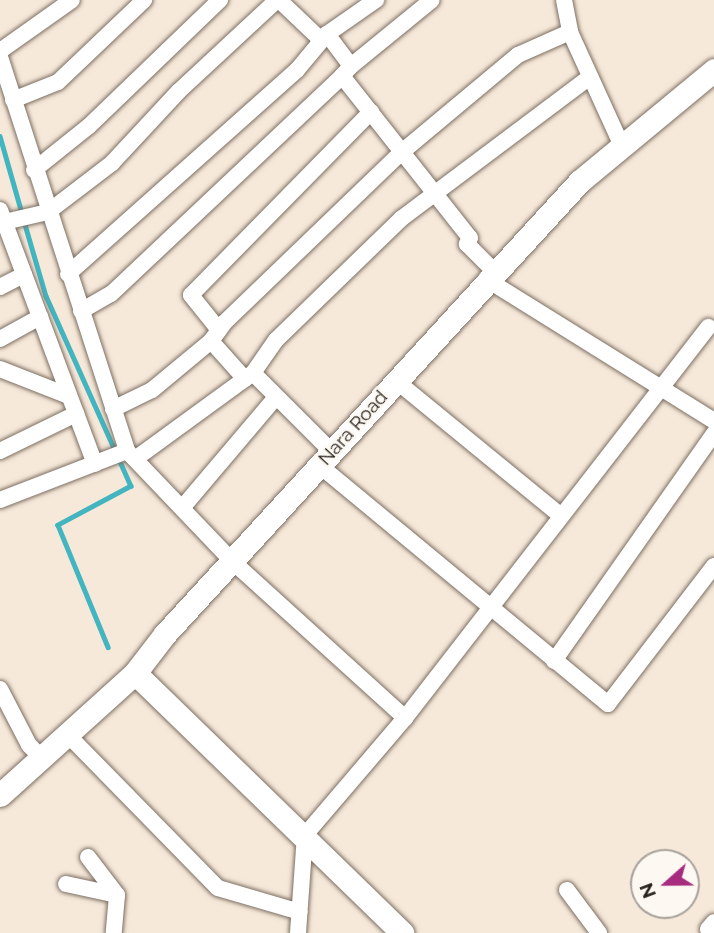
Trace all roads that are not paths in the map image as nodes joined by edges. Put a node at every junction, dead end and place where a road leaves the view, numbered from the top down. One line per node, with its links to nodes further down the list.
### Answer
1 (72, 0): 10 (street)
2 (144, 0): 15 (street)
3 (220, 0): 19 (street)
4 (278, 0): 9 (street); 21 (street)
5 (376, 0): 9 (street)
6 (432, 0): 13 (street)
7 (564, 0): 8 (street)
8 (570, 32): 14 (street); 18 (street)
9 (327, 34): 13 (street); 23 (street)
10 (0, 51)
11 (0, 57): 15 (street)
12 (714, 70): 17 (main road, Nara Road)
13 (346, 71): 16 (street); 27 (street)
14 (590, 77): 17 (street); 20 (street)
15 (13, 100): 19 (street)
16 (371, 112): 18 (street); 30 (street)
17 (621, 146): 25 (main road, Nara Road)
18 (403, 151): 20 (street); 30 (street)
19 (34, 170): 21 (street)
20 (434, 191): 25 (street); 33 (street)
21 (48, 212): 22 (street); 23 (street)
22 (1, 218): 24 (street)
23 (68, 274): 27 (street)
24 (24, 275): 26 (street); 28 (street)
25 (490, 275): 34 (main road, Nara Road); 35 (street)
26 (0, 287)
27 (80, 311): 38 (street)
28 (40, 317): 31 (street); 36 (street)
29 (708, 327): 35 (street)
30 (215, 335): 33 (street); 38 (street)
31 (0, 339)
32 (0, 369): 36 (street)
33 (249, 376): 37 (street); 43 (street)
34 (395, 380): 44 (main road, Nara Road); 48 (street)
35 (662, 387): 40 (street); 48 (street)
36 (69, 396): 39 (street)
37 (276, 397): 44 (street); 47 (street)
38 (113, 410): 43 (street)
39 (75, 414): 42 (street); 45 (street)
40 (714, 421)
41 (714, 433): 52 (street)
42 (0, 451)
43 (129, 454): 45 (street); 47 (street)
44 (325, 458): 49 (main road, Nara Road); 51 (street)
45 (98, 463): 46 (street)
46 (2, 502)
47 (182, 508): 49 (street)
48 (560, 515): 51 (street)
49 (232, 561): 53 (main road, Nara Road); 55 (street)
50 (714, 566): 52 (street)
51 (488, 607): 52 (street); 55 (street)
52 (554, 661)
53 (135, 673): 56 (main road, Nara Road); 59 (main road)
54 (0, 689): 57 (street)
55 (405, 718): 59 (street)
56 (68, 735): 57 (main road, Nara Road); 64 (street)
57 (42, 758): 58 (main road, Nara Road)
58 (0, 795)
59 (305, 835): 64 (street); 68 (main road)
60 (88, 857): 63 (street)
61 (66, 884): 63 (street)
62 (566, 890): 69 (street)
63 (117, 895): 66 (street)
64 (300, 912): 67 (street)
65 (714, 922): 70 (street)
66 (114, 933)
67 (299, 933)
68 (402, 933)
69 (599, 933)
70 (710, 933)

